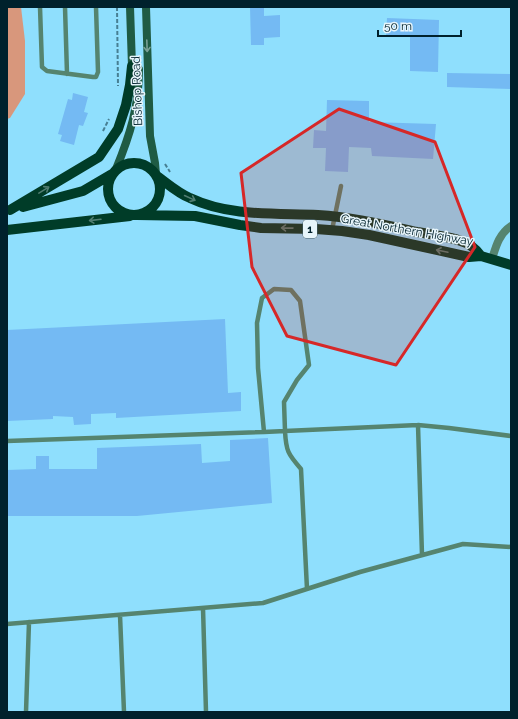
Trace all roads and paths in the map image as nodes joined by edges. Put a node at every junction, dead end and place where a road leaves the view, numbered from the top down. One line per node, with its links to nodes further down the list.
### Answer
1 (40, 7): 8 (lane)
2 (65, 7): 8 (lane)
3 (96, 7): 8 (lane)
4 (117, 7): 9 (path)
5 (130, 7): 7 (street, Bishop Road)
6 (146, 7): 13 (street, Bishop Road, one-way to 13)
7 (132, 66): 12 (street, Bishop Road); 15 (main road, one-way to 7)
8 (67, 74)
9 (118, 90)
10 (112, 115): 11 (path)
11 (102, 134)
12 (114, 172): 13 (main road, 1); 15 (main road, 1); 16 (main road, 1)
13 (157, 175): 16 (main road, 1); 17 (main road, Great Northern Highway / 1, one-way to 17)
14 (341, 186): 17 (lane)
15 (9, 210)
16 (135, 215): 19 (main road, Great Northern Highway / 1, one-way to 19); 20 (main road, Great Northern Highway / 1, one-way to 16)
17 (335, 217): 20 (lane); 21 (main road, Great Northern Highway / 1)
18 (511, 226): 22 (street)
19 (7, 230)
20 (332, 230): 21 (main road, Great Northern Highway / 1, one-way to 20)
21 (481, 256): 22 (main road, Great Northern Highway / 1)
22 (492, 259): 23 (main road, Great Northern Highway / 1)
23 (511, 265)
24 (418, 425): 25 (lane); 27 (lane); 30 (lane)
25 (285, 431): 26 (lane); 26 (lane); 31 (lane)
26 (264, 432): 28 (lane)
27 (511, 436)
28 (7, 441)
29 (511, 547): 30 (lane)
30 (422, 555): 31 (lane)
31 (307, 589): 32 (lane)
32 (203, 608): 33 (lane); 38 (lane)
33 (120, 615): 34 (lane); 37 (lane)
34 (29, 622): 35 (lane); 36 (lane)
35 (7, 624)
36 (26, 712)
37 (124, 712)
38 (206, 712)

